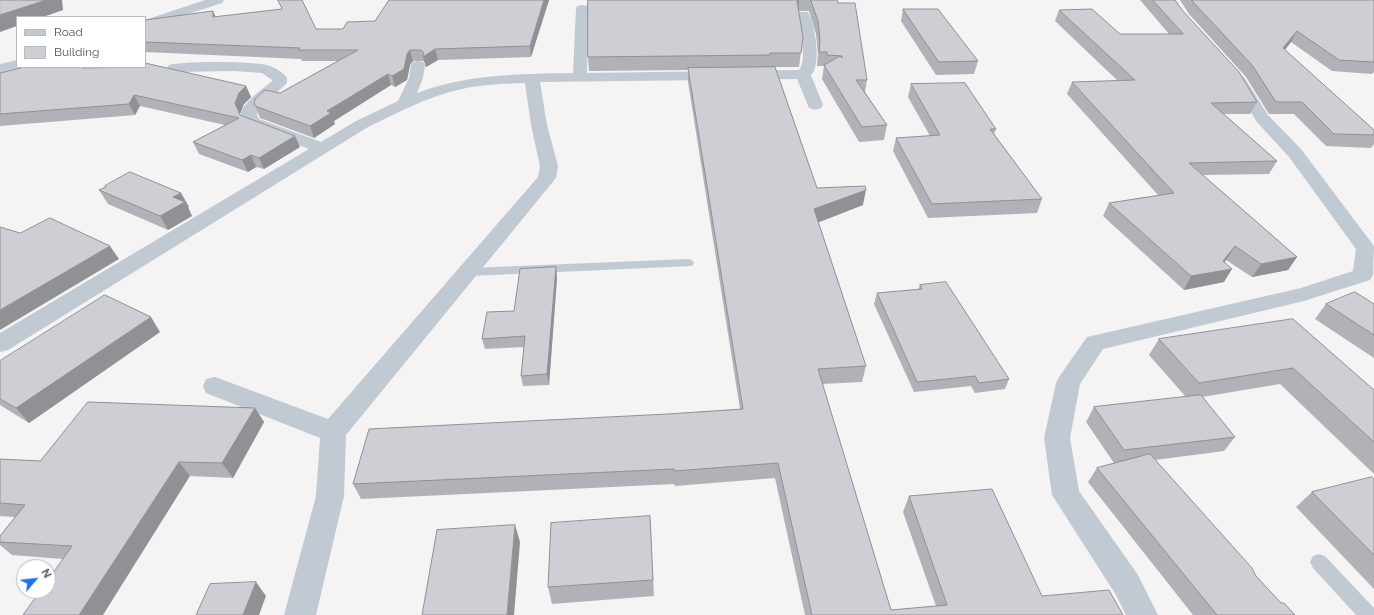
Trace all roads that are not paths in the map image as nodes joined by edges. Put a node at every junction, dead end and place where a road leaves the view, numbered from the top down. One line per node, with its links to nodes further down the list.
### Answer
1 (218, 0): 4 (street)
2 (582, 9): 11 (street)
3 (803, 14): 10 (street)
4 (146, 24)
5 (16, 64): 9 (street)
6 (1224, 64): 23 (street)
7 (418, 65): 13 (street)
8 (174, 68): 15 (street)
9 (0, 69)
10 (803, 74): 11 (street); 14 (street)
11 (580, 77): 12 (street)
12 (532, 78): 13 (street); 17 (street)
13 (404, 104): 15 (street)
14 (815, 105)
15 (323, 148): 18 (street)
16 (688, 263): 17 (lane)
17 (469, 272): 20 (street)
18 (0, 344)
19 (215, 386): 20 (street)
20 (333, 432): 22 (street)
21 (1320, 562): 24 (lane)
22 (300, 615)
23 (1142, 615)
24 (1368, 615)

